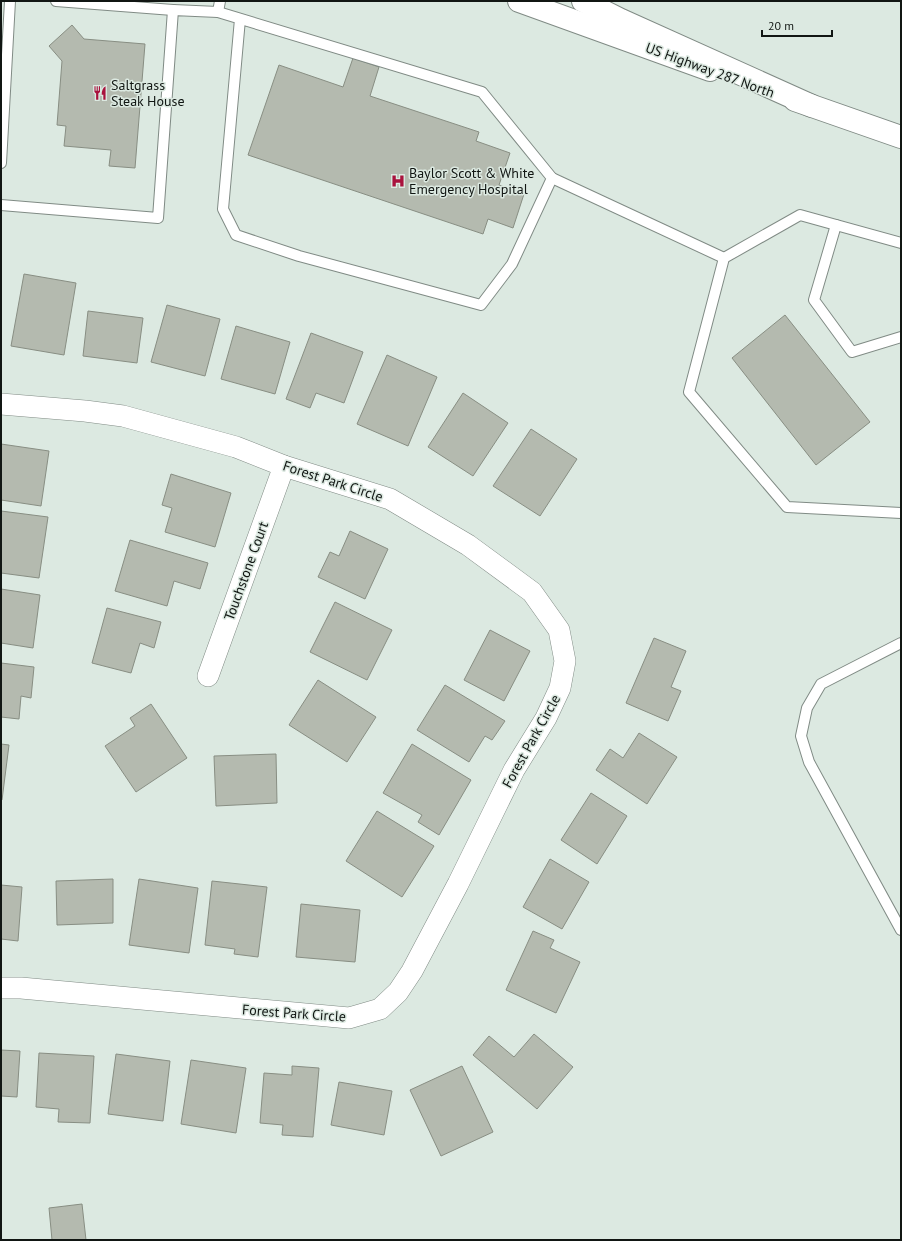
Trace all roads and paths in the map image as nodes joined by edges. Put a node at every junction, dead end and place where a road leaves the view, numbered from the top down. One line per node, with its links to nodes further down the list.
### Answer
1 (10, 1): 11 (lane)
2 (56, 1): 6 (lane)
3 (220, 1): 7 (lane)
4 (519, 1): 9 (main road, US Highway 287 North)
5 (583, 1): 9 (main road)
6 (173, 10): 7 (lane); 13 (lane)
7 (218, 12): 8 (lane)
8 (240, 19): 12 (lane); 12 (lane)
9 (812, 106): 10 (main road, US Highway 287 North)
10 (901, 137)
11 (1, 163)
12 (552, 178): 16 (lane)
13 (1, 205)
14 (836, 225): 15 (lane); 16 (lane); 17 (lane)
15 (901, 243)
16 (724, 258): 20 (lane)
17 (901, 337)
18 (1, 404): 19 (street, Forest Park Circle)
19 (284, 466): 22 (street, Touchstone Court); 24 (street, Forest Park Circle)
20 (901, 513)
21 (901, 643): 23 (lane)
22 (208, 676)
23 (901, 930)
24 (1, 988)

